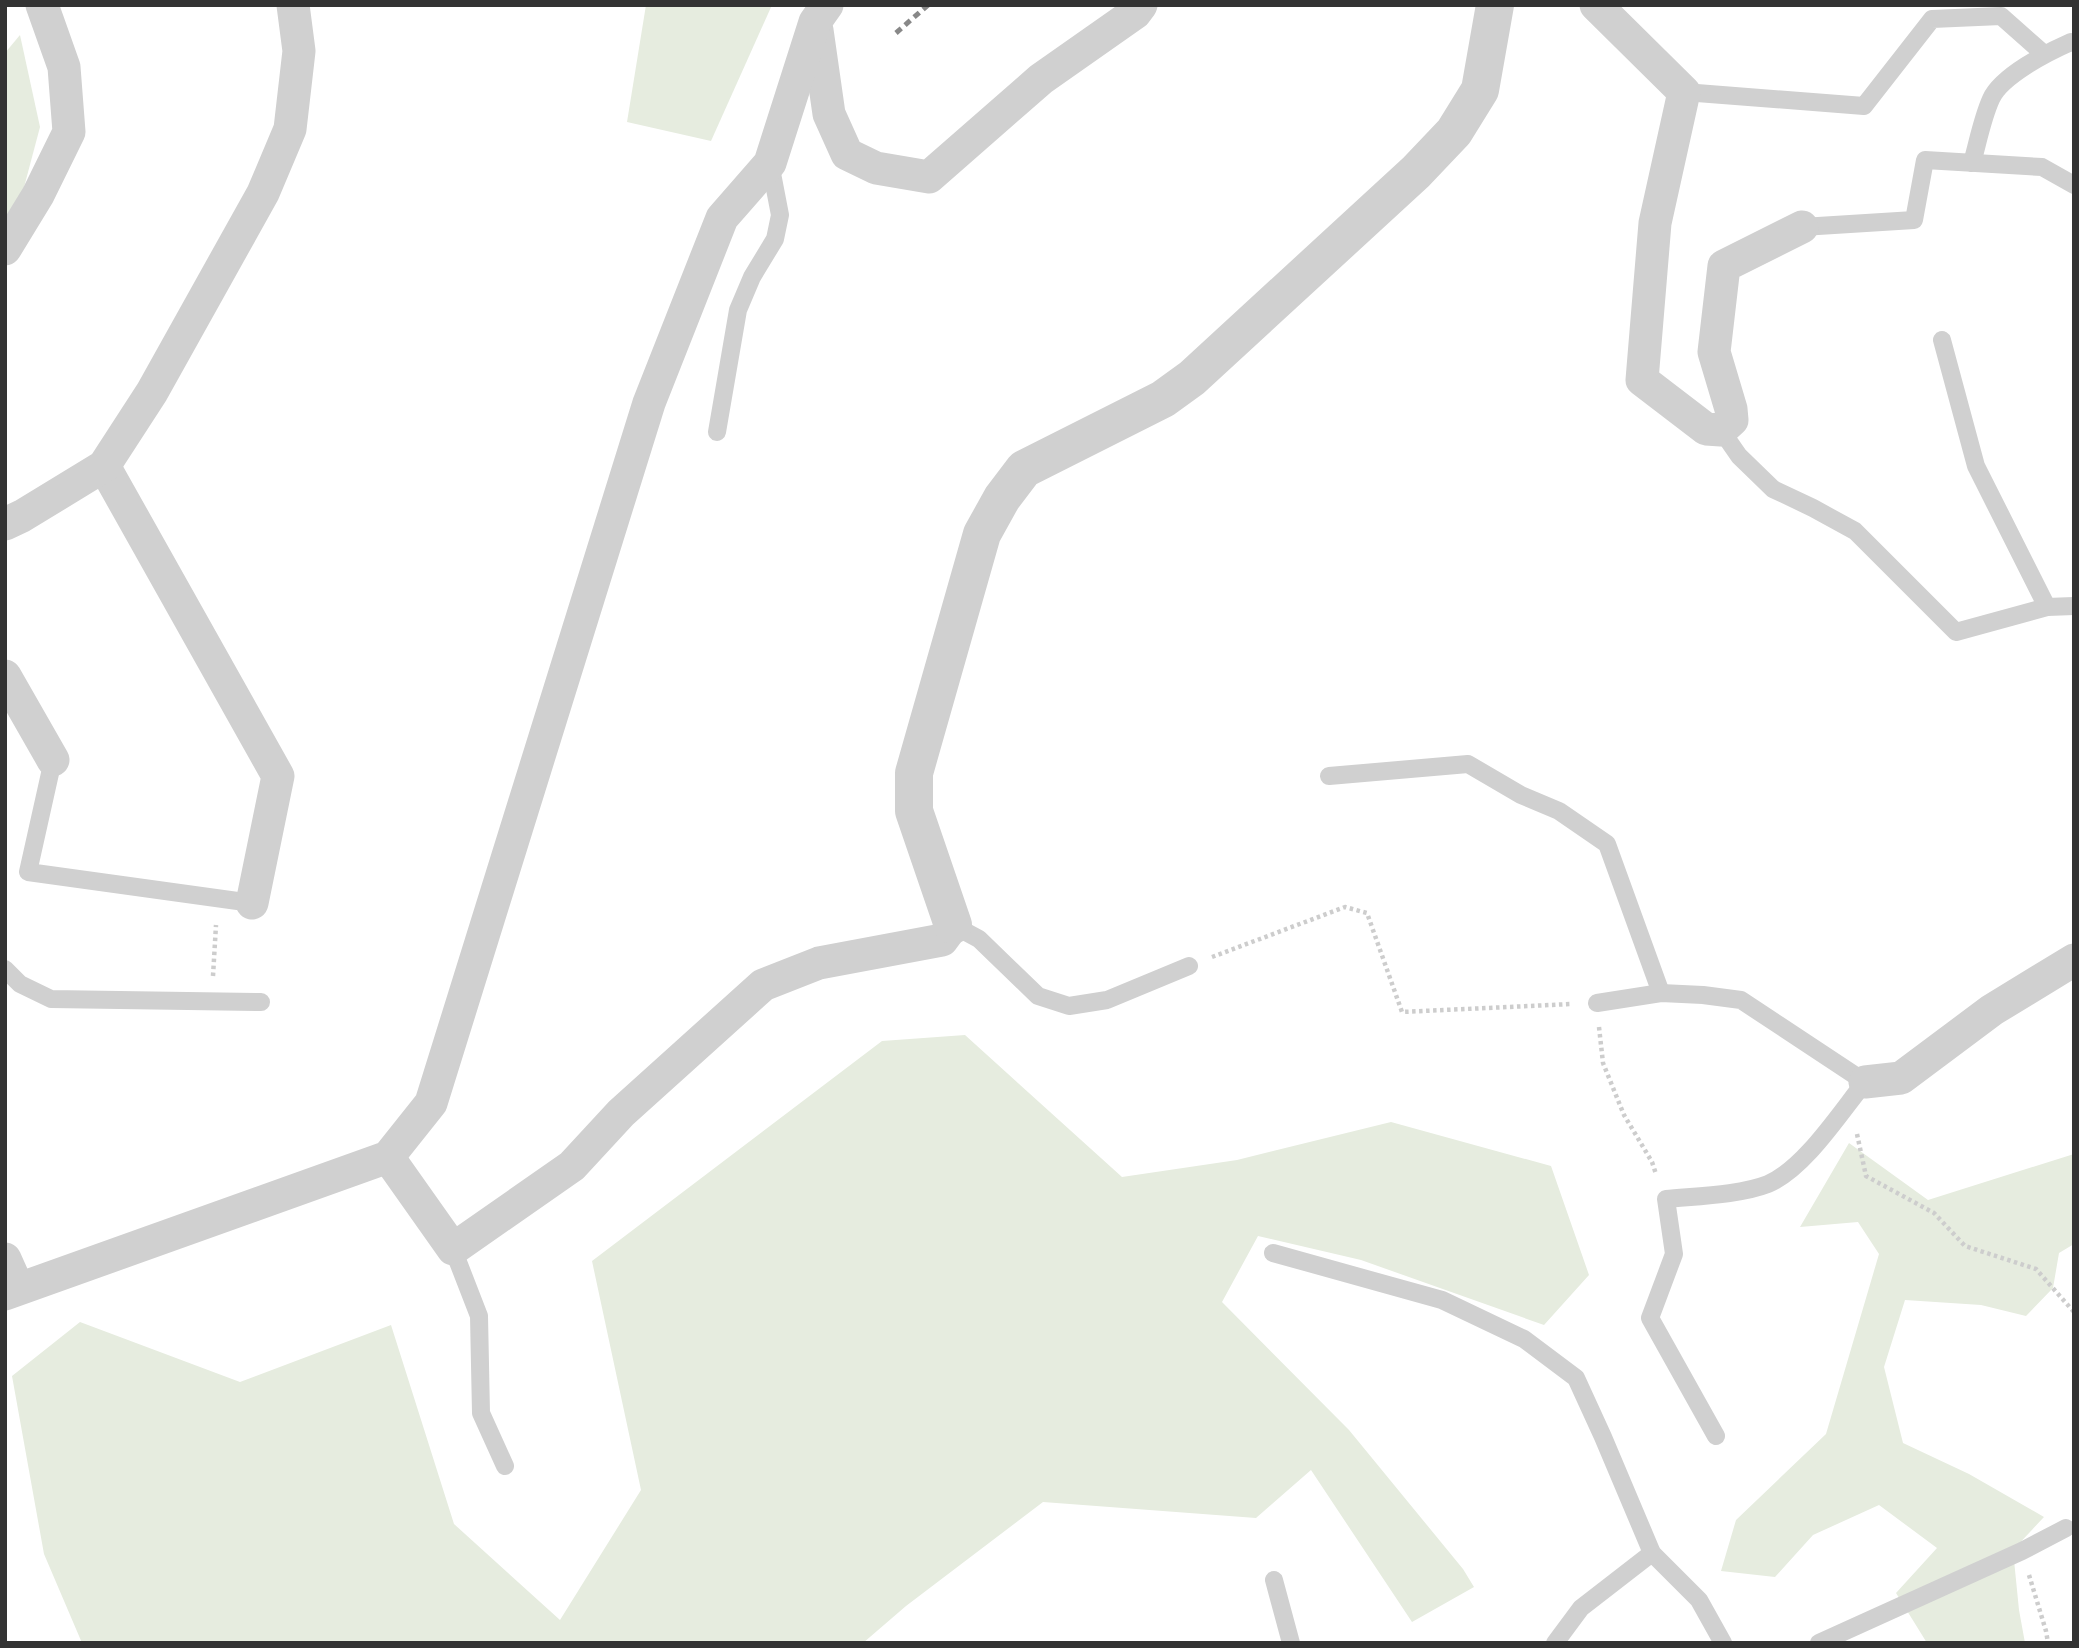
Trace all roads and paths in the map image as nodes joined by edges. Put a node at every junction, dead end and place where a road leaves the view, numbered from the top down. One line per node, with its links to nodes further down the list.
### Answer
1 (42, 5): 14 (street)
2 (293, 5): 18 (street)
3 (1141, 5): 6 (street)
4 (1495, 5): 27 (street)
5 (1596, 5): 9 (street)
6 (821, 13): 10 (street)
7 (2074, 43): 8 (lane)
8 (2044, 54): 9 (lane); 11 (lane)
9 (1684, 92): 16 (street)
10 (770, 163): 17 (lane); 36 (street)
11 (1972, 163): 12 (lane); 13 (lane)
12 (2074, 185)
13 (1802, 228): 16 (street)
14 (5, 249)
15 (1942, 341): 21 (lane)
16 (1721, 430): 21 (lane)
17 (717, 432)
18 (104, 466): 19 (street); 26 (street)
19 (5, 524)
20 (2074, 606): 21 (lane)
21 (2047, 607)
22 (5, 676): 23 (street)
23 (53, 760): 25 (lane)
24 (1329, 776): 31 (lane)
25 (218, 898): 26 (lane); 32 (path)
26 (252, 903)
27 (953, 925): 29 (lane); 38 (street)
28 (2074, 960): 35 (street)
29 (1189, 966): 34 (path)
30 (5, 969): 32 (lane)
31 (1661, 993): 34 (lane); 35 (lane)
32 (212, 1001): 33 (lane)
33 (261, 1002)
34 (1597, 1003): 37 (path)
35 (1865, 1082): 37 (lane); 41 (path)
36 (388, 1157): 38 (street); 40 (street)
37 (1665, 1199): 42 (lane)
38 (453, 1249): 43 (lane)
39 (1273, 1252): 46 (lane)
40 (10, 1280)
41 (2074, 1312)
42 (1716, 1436)
43 (505, 1466)
44 (2066, 1528): 45 (lane)
45 (2022, 1551): 51 (lane); 52 (path)
46 (1652, 1553): 49 (lane); 50 (lane)
47 (1273, 1580): 48 (lane)
48 (1291, 1643)
49 (1555, 1643)
50 (1723, 1643)
51 (1819, 1643)
52 (2048, 1643)

